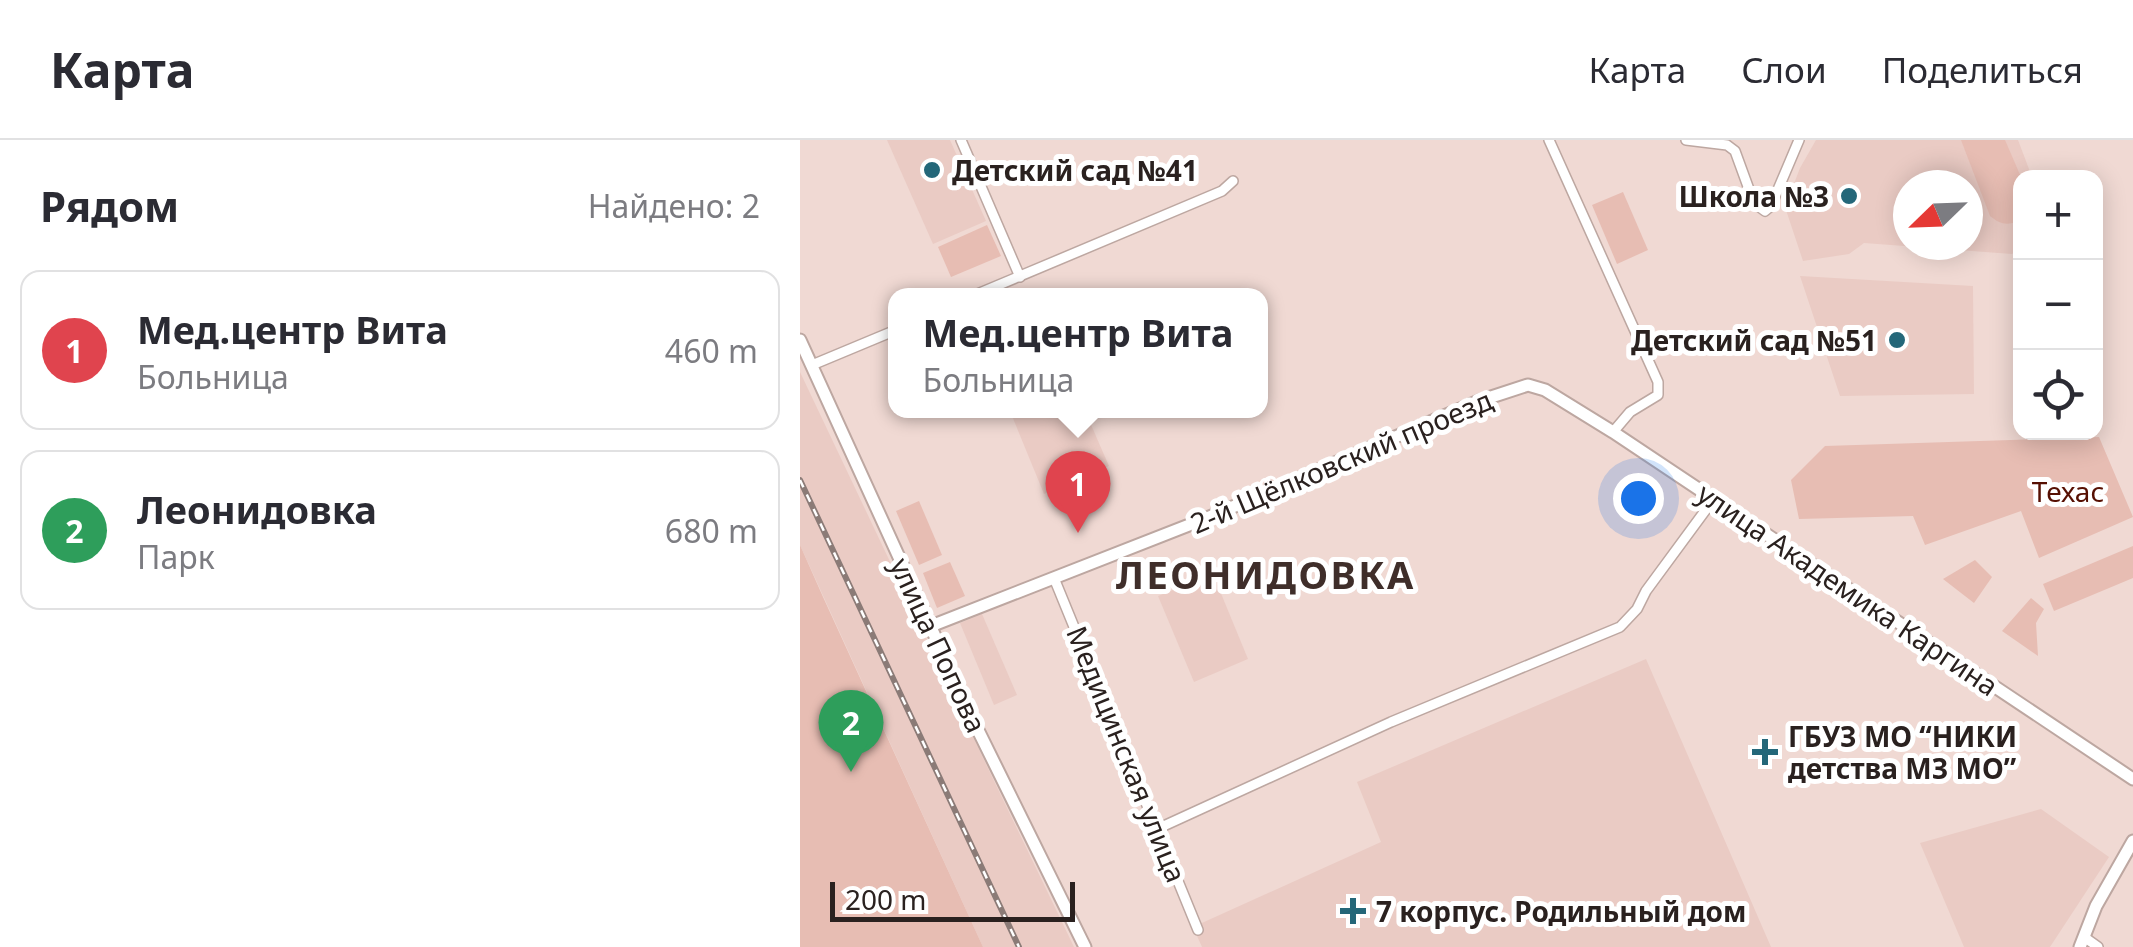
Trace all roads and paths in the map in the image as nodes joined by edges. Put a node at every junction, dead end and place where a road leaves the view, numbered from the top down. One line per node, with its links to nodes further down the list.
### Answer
1 (961, 140): 6 (street)
2 (1549, 140): 12 (street)
3 (1686, 140): 4 (street)
4 (1799, 140)
5 (1233, 181): 6 (street)
6 (1020, 276): 7 (street)
7 (993, 288)
8 (888, 333): 10 (street)
9 (800, 340): 10 (street, улица Попова)
10 (812, 365): 15 (street, улица Попова)
11 (1528, 385): 12 (street, улица Академика Каргина); 14 (street, 2-й Щёлковский проезд)
12 (1613, 432): 13 (street, улица Академика Каргина)
13 (1712, 500): 16 (street, улица Академика Каргина); 17 (street)
14 (1054, 578): 15 (street, 2-й Щёлковский проезд); 17 (street, Медицинская улица)
15 (930, 626): 21 (street, улица Попова)
16 (2133, 779)
17 (1158, 829): 19 (street, Медицинская улица)
18 (2133, 841): 20 (street)
19 (1198, 930)
20 (2082, 942): 22 (street)
21 (1085, 947)
22 (2098, 947)

